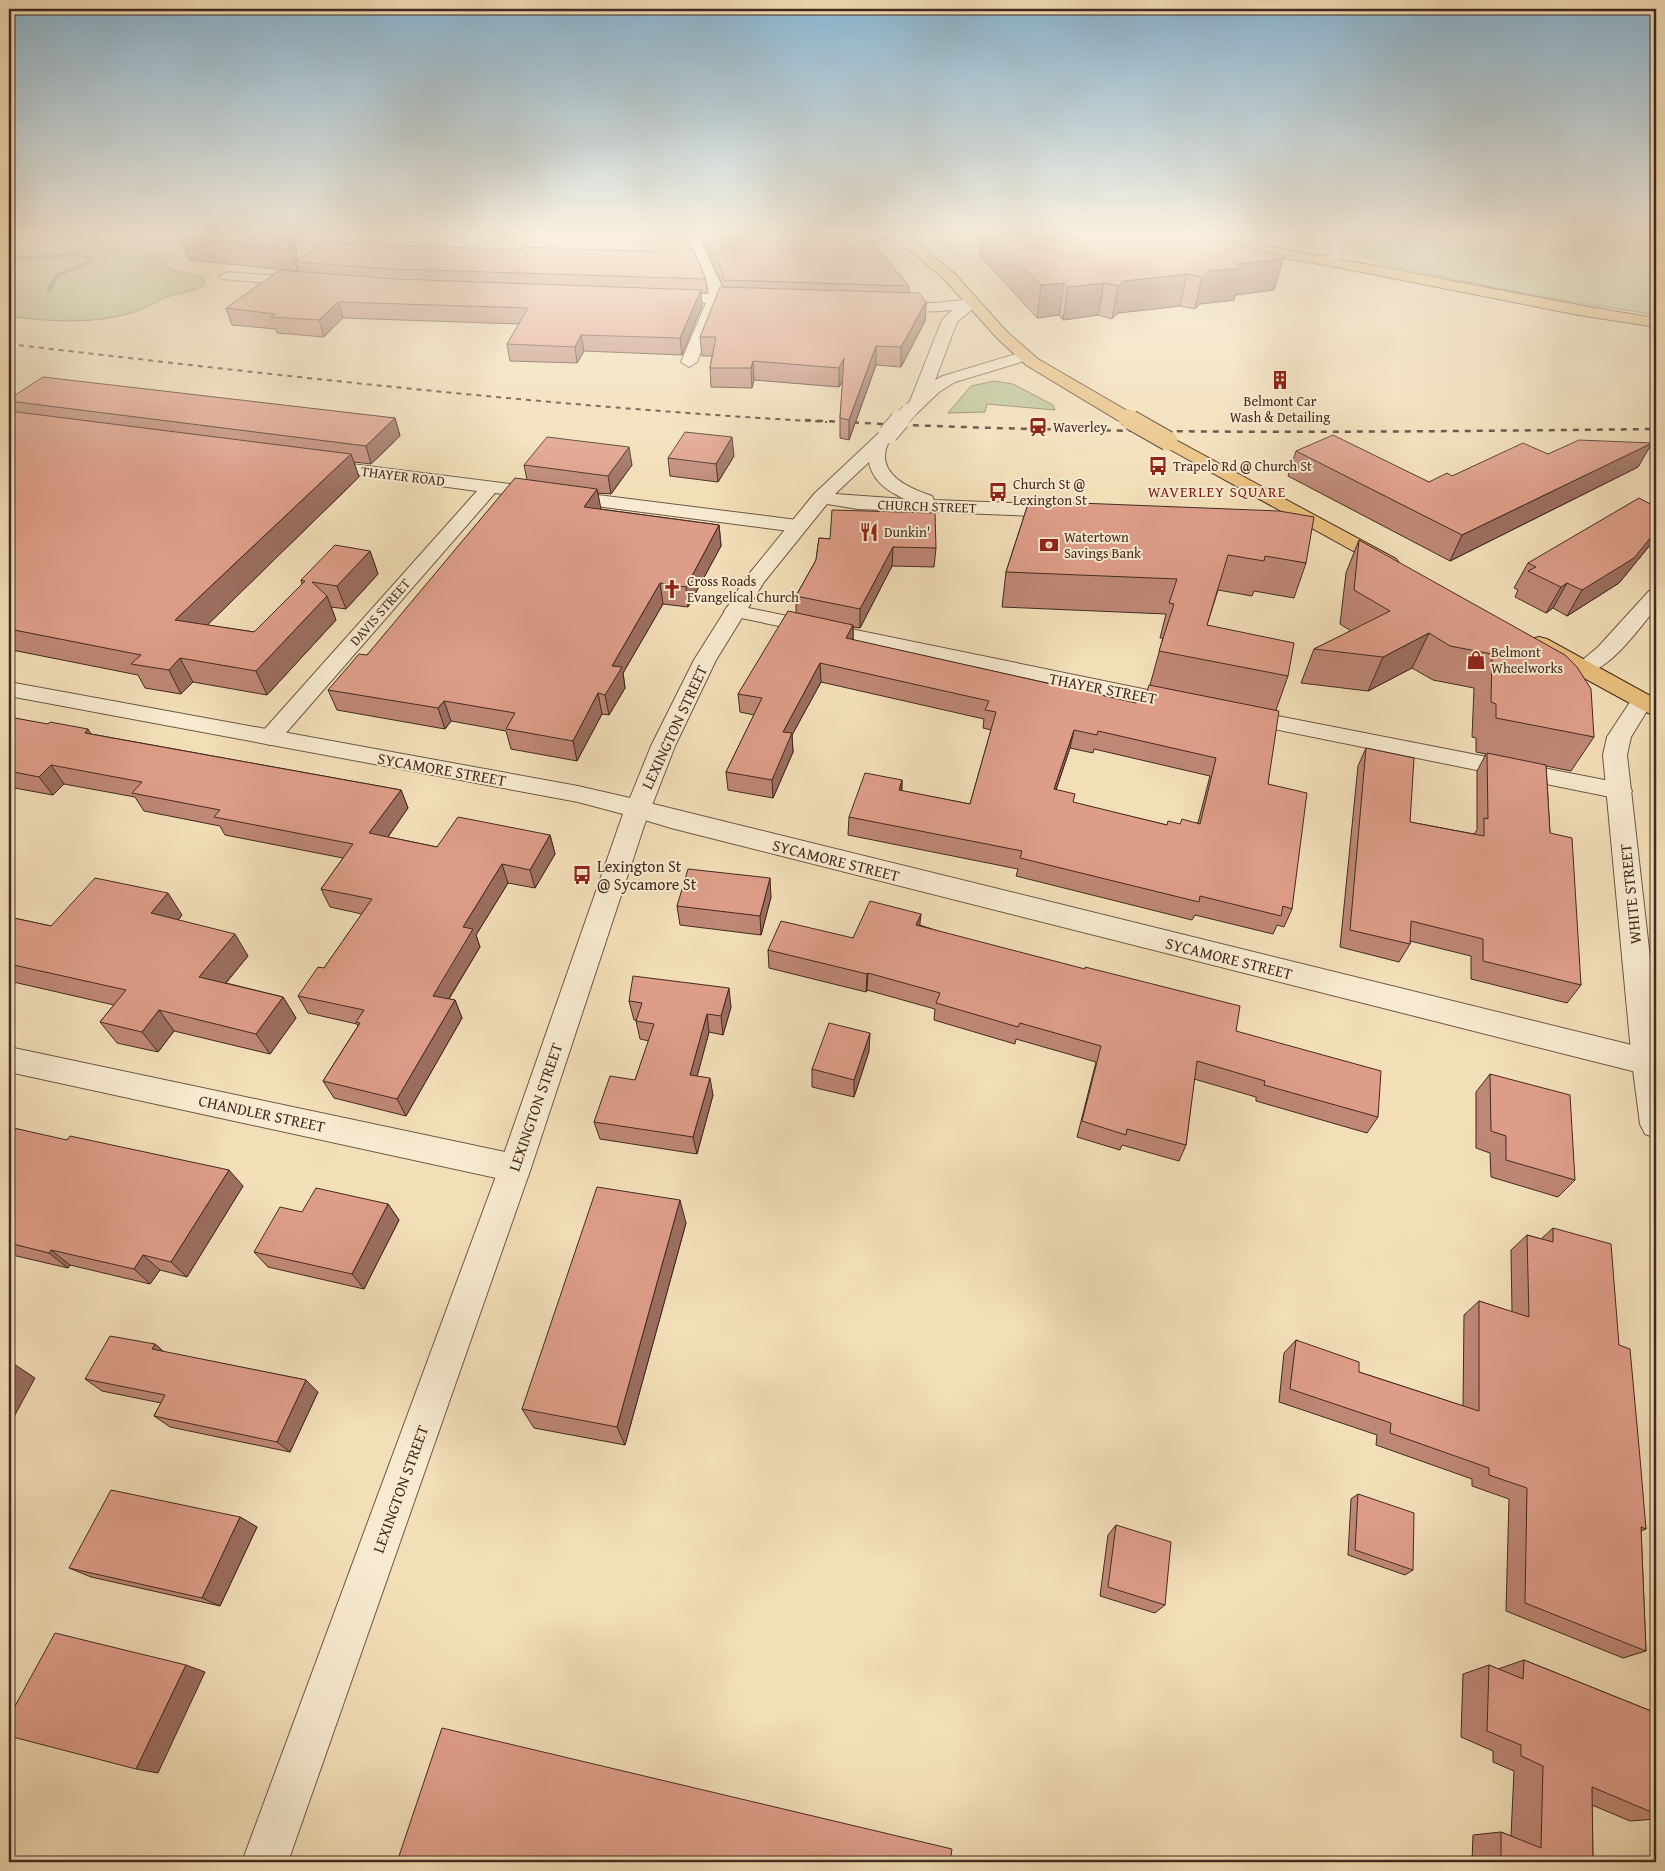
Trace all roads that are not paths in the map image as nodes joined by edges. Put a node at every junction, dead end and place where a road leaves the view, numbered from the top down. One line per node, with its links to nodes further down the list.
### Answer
1 (706, 321): 5 (street)
2 (950, 321): 6 (street, LEXINGTON STREET)
3 (990, 321): 4 (main road)
4 (1025, 356): 6 (street, LEXINGTON STREET); 13 (main road, bridge)
5 (689, 362)
6 (909, 411): 7 (street, LEXINGTON STREET, bridge)
7 (883, 440): 10 (street, LEXINGTON STREET); 11 (street)
8 (302, 463): 9 (street, THAYER ROAD)
9 (490, 487): 15 (street, THAYER ROAD); 23 (street, DAVIS STREET)
10 (821, 498): 11 (street, CHURCH STREET); 15 (street, LEXINGTON STREET)
11 (953, 507): 12 (street, CHURCH STREET)
12 (1080, 512)
13 (1302, 515): 14 (street); 16 (main road)
14 (1272, 520)
15 (798, 526): 18 (street, LEXINGTON STREET)
16 (1406, 572)
17 (1656, 595): 20 (street)
18 (734, 611): 24 (street, THAYER STREET); 25 (street, LEXINGTON STREET)
19 (1525, 636): 20 (main road)
20 (1584, 668): 22 (main road)
21 (9, 689): 23 (street, SYCAMORE STREET)
22 (1649, 705): 24 (street, WHITE STREET)
23 (270, 737): 25 (street, SYCAMORE STREET)
24 (1620, 791): 27 (street, WHITE STREET)
25 (637, 809): 27 (street, SYCAMORE STREET); 29 (street, LEXINGTON STREET)
26 (9, 1059): 29 (street, CHANDLER STREET)
27 (1652, 1063): 28 (street, WHITE STREET)
28 (1656, 1124)
29 (515, 1168): 30 (street, LEXINGTON STREET)
30 (265, 1862)

